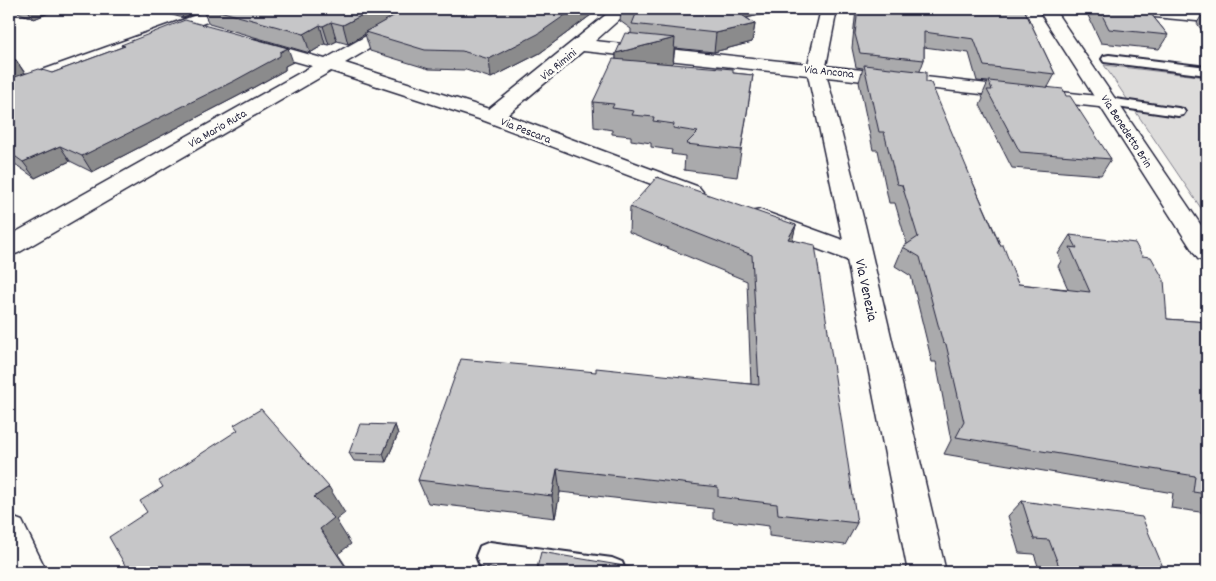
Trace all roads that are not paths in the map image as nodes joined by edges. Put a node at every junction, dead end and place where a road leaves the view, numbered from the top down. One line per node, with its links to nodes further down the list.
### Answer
1 (228, 9): 8 (street)
2 (426, 9): 13 (street, Via Mario Ruta)
3 (623, 9): 11 (street, Via Rimini)
4 (829, 9): 14 (street, Via Venezia)
5 (1046, 9): 17 (street, Via Benedetto Brin)
6 (1122, 9): 7 (street)
7 (1207, 17)
8 (186, 24): 9 (street); 16 (street)
9 (214, 32)
10 (242, 40): 13 (street, Via Pescara)
11 (580, 45): 14 (street, Via Ancona); 19 (street, Via Rimini)
12 (1109, 59): 15 (lane)
13 (327, 65): 19 (street, Via Pescara); 22 (street, Via Mario Ruta)
14 (816, 70): 17 (street, Via Ancona); 24 (street, Via Venezia)
15 (1207, 71)
16 (9, 88)
17 (1108, 102): 18 (lane); 23 (street, Via Benedetto Brin)
18 (1178, 112)
19 (492, 117): 20 (street, Via Pescara)
20 (712, 200)
21 (740, 210): 24 (street)
22 (9, 246)
23 (1207, 253)
24 (859, 255): 29 (street, Via Venezia)
25 (9, 534): 27 (street)
26 (490, 556): 28 (lane)
27 (28, 572)
28 (612, 572)
29 (928, 572)

